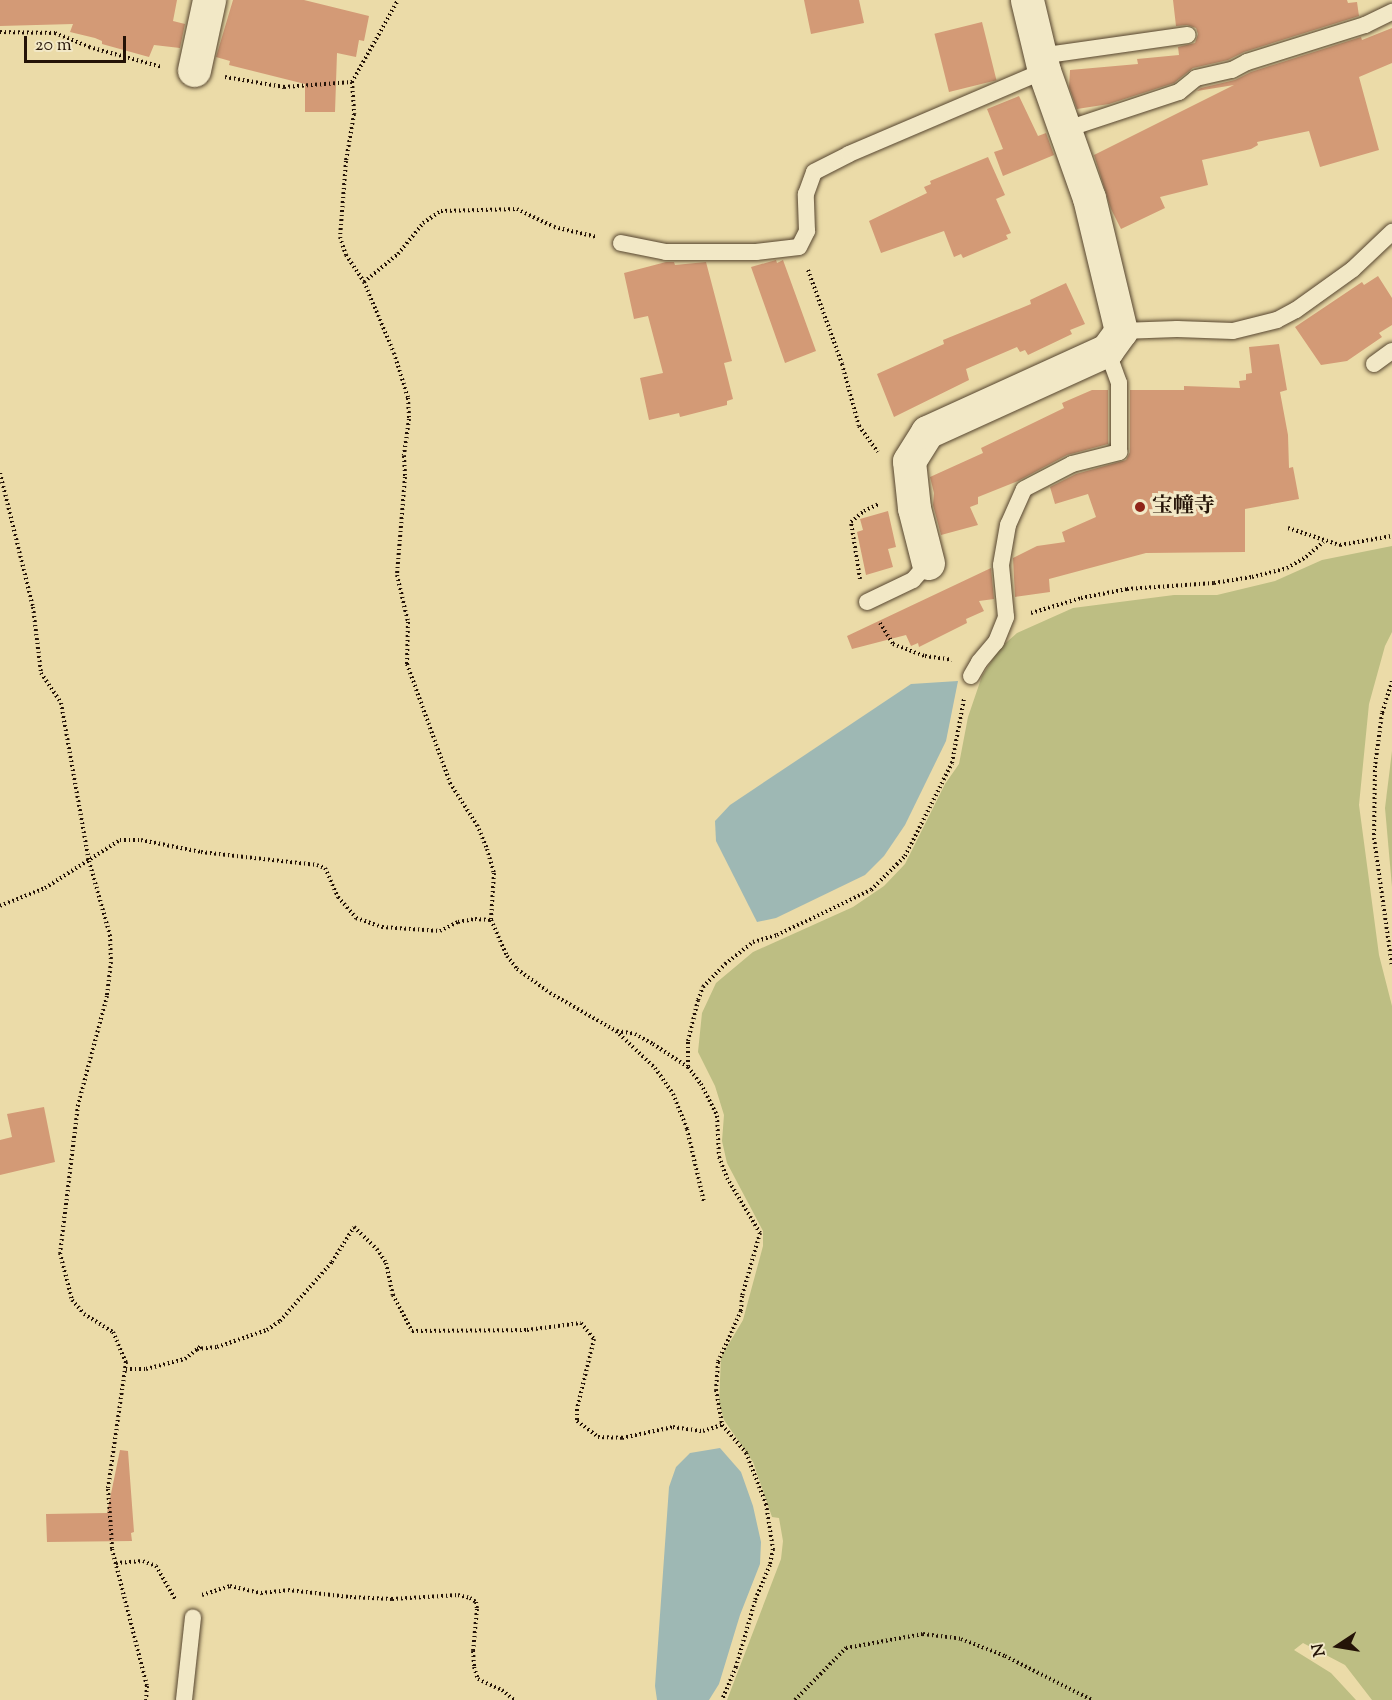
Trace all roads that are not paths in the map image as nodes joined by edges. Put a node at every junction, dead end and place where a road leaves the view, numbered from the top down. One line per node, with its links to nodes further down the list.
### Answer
1 (209, 0): 8 (street)
2 (1027, 0): 7 (street)
3 (1391, 0): 4 (lane)
4 (1392, 5)
5 (1392, 12): 9 (lane)
6 (1188, 35): 7 (lane)
7 (1042, 64): 9 (street); 11 (lane)
8 (194, 70)
9 (1067, 129): 12 (street)
10 (1390, 236): 12 (lane)
11 (621, 243)
12 (1114, 341): 15 (street); 17 (lane)
13 (1392, 351): 14 (lane)
14 (1374, 364)
15 (928, 563): 16 (lane)
16 (867, 602)
17 (975, 669)
18 (188, 1612): 19 (lane)
19 (184, 1700)

